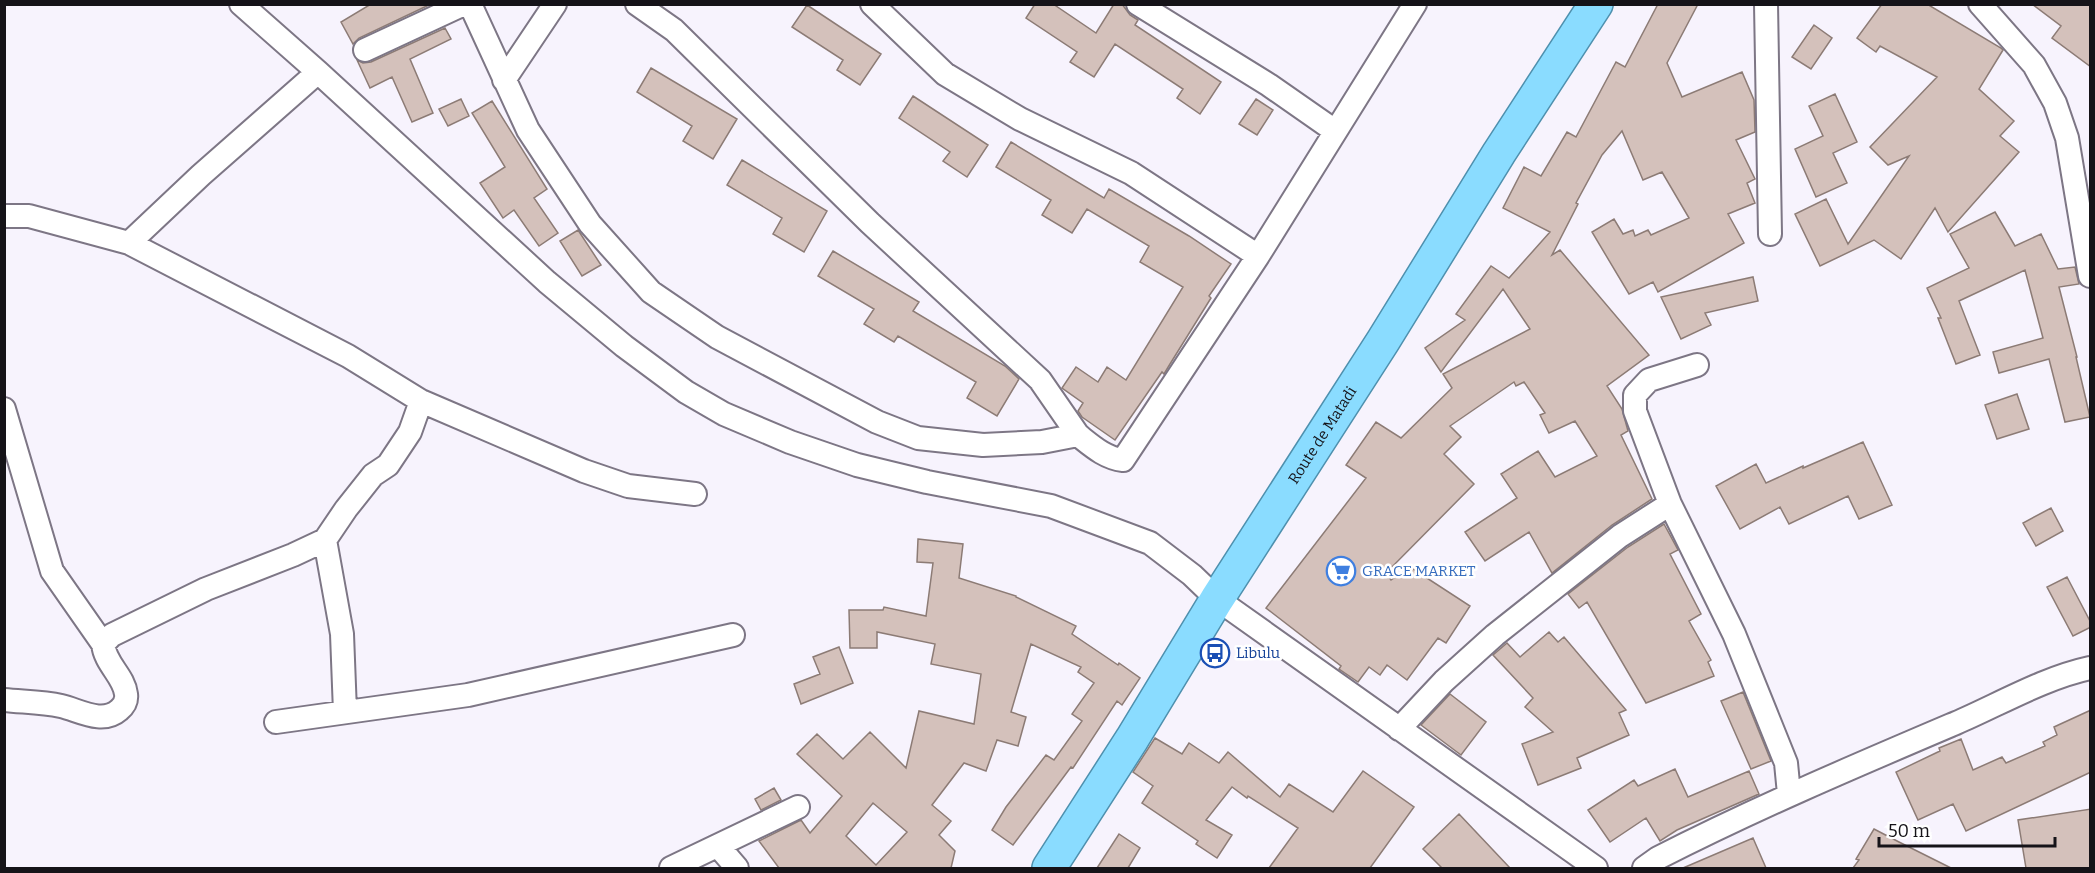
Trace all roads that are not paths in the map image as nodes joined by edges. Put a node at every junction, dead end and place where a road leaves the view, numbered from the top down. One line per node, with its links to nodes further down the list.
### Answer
1 (241, 4): 13 (street)
2 (464, 4): 12 (street)
3 (470, 4): 14 (street)
4 (555, 4): 14 (street)
5 (637, 4): 25 (street)
6 (872, 4): 20 (street)
7 (1137, 4): 15 (street)
8 (1415, 4): 15 (street)
9 (1596, 4): 29 (highway, Route de Matadi)
10 (1766, 4): 18 (street)
11 (1986, 7): 16 (street)
12 (365, 50)
13 (318, 72): 19 (street); 29 (street)
14 (504, 80): 25 (street)
15 (1335, 131): 20 (street)
16 (2083, 191): 21 (street)
17 (4, 216): 19 (street)
18 (1770, 234)
19 (129, 243): 23 (street)
20 (1258, 256): 25 (street)
21 (2091, 276)
22 (1698, 365): 27 (street)
23 (421, 401): 26 (street); 28 (street)
24 (4, 409): 31 (street)
25 (1078, 435)
26 (695, 494)
27 (1670, 504): 36 (street); 37 (street)
28 (325, 540): 31 (street); 34 (street)
29 (1217, 599): 36 (street); 42 (highway, Route de Matadi)
30 (733, 635): 34 (street)
31 (103, 644): 33 (street)
32 (2091, 668): 37 (street)
33 (4, 700)
34 (345, 712): 35 (street)
35 (276, 722)
36 (1399, 729): 43 (street)
37 (1789, 794): 44 (street)
38 (798, 807): 39 (street)
39 (719, 847): 40 (street); 41 (street)
40 (671, 868)
41 (737, 868)
42 (1049, 868)
43 (1596, 868)
44 (1644, 868)

